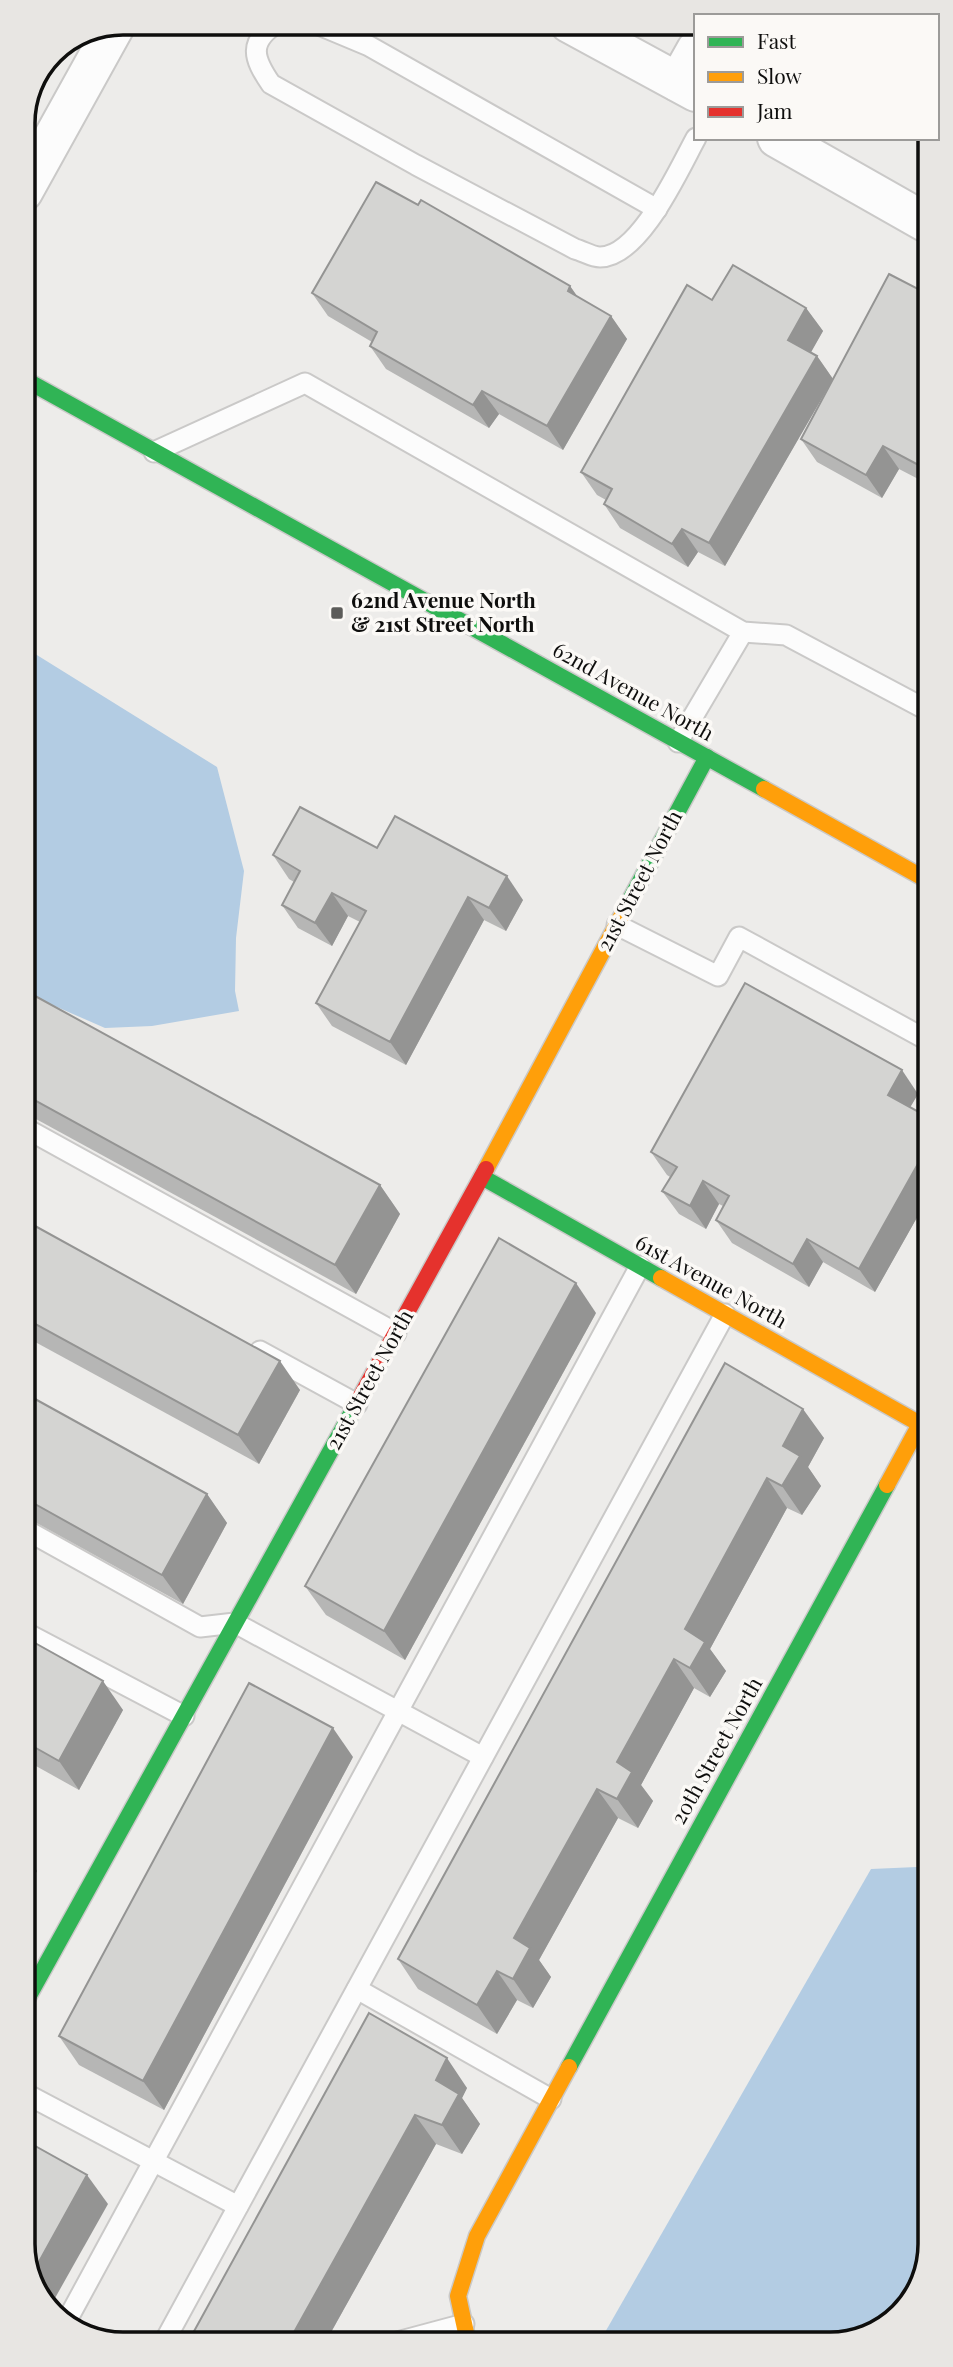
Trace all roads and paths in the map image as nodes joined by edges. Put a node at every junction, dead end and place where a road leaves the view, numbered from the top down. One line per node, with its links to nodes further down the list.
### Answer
1 (262, 35): 9 (lane)
2 (343, 35): 9 (lane)
3 (597, 35): 5 (street)
4 (109, 37): 8 (street)
5 (690, 75)
6 (695, 140): 9 (lane)
7 (781, 140): 10 (street)
8 (35, 170)
9 (657, 208)
10 (918, 218)
11 (35, 385): 12 (street, 62nd Avenue North)
12 (154, 452): 13 (lane); 15 (street, 62nd Avenue North)
13 (743, 632): 14 (lane); 15 (lane)
14 (918, 706)
15 (678, 742): 16 (street, 62nd Avenue North)
16 (707, 757): 17 (street, 62nd Avenue North); 18 (street, 21st Street North)
17 (918, 875)
18 (617, 925): 19 (lane); 21 (street, 21st Street North)
19 (918, 1035)
20 (35, 1134): 24 (lane)
21 (482, 1177): 22 (street, 61st Avenue North); 24 (street, 21st Street North)
22 (640, 1266): 23 (street, 61st Avenue North); 32 (lane)
23 (725, 1314): 27 (street, 61st Avenue North); 34 (lane)
24 (396, 1333): 26 (street, 21st Street North)
25 (246, 1344): 26 (lane)
26 (356, 1404): 30 (street, 21st Street North)
27 (918, 1419)
28 (918, 1433): 38 (street, 20th Street North)
29 (35, 1535): 30 (lane)
30 (235, 1623): 32 (lane); 33 (street, 21st Street North)
31 (35, 1638): 33 (lane)
32 (399, 1712): 34 (lane); 39 (lane)
33 (184, 1716): 35 (street, 21st Street North)
34 (483, 1757): 36 (lane)
35 (35, 1982)
36 (357, 1989): 38 (lane); 40 (lane)
37 (35, 2099): 39 (lane)
38 (551, 2099): 43 (street, 20th Street North)
39 (154, 2162): 40 (lane); 41 (lane)
40 (239, 2206): 42 (lane)
41 (70, 2314)
42 (170, 2332)
43 (466, 2332)

